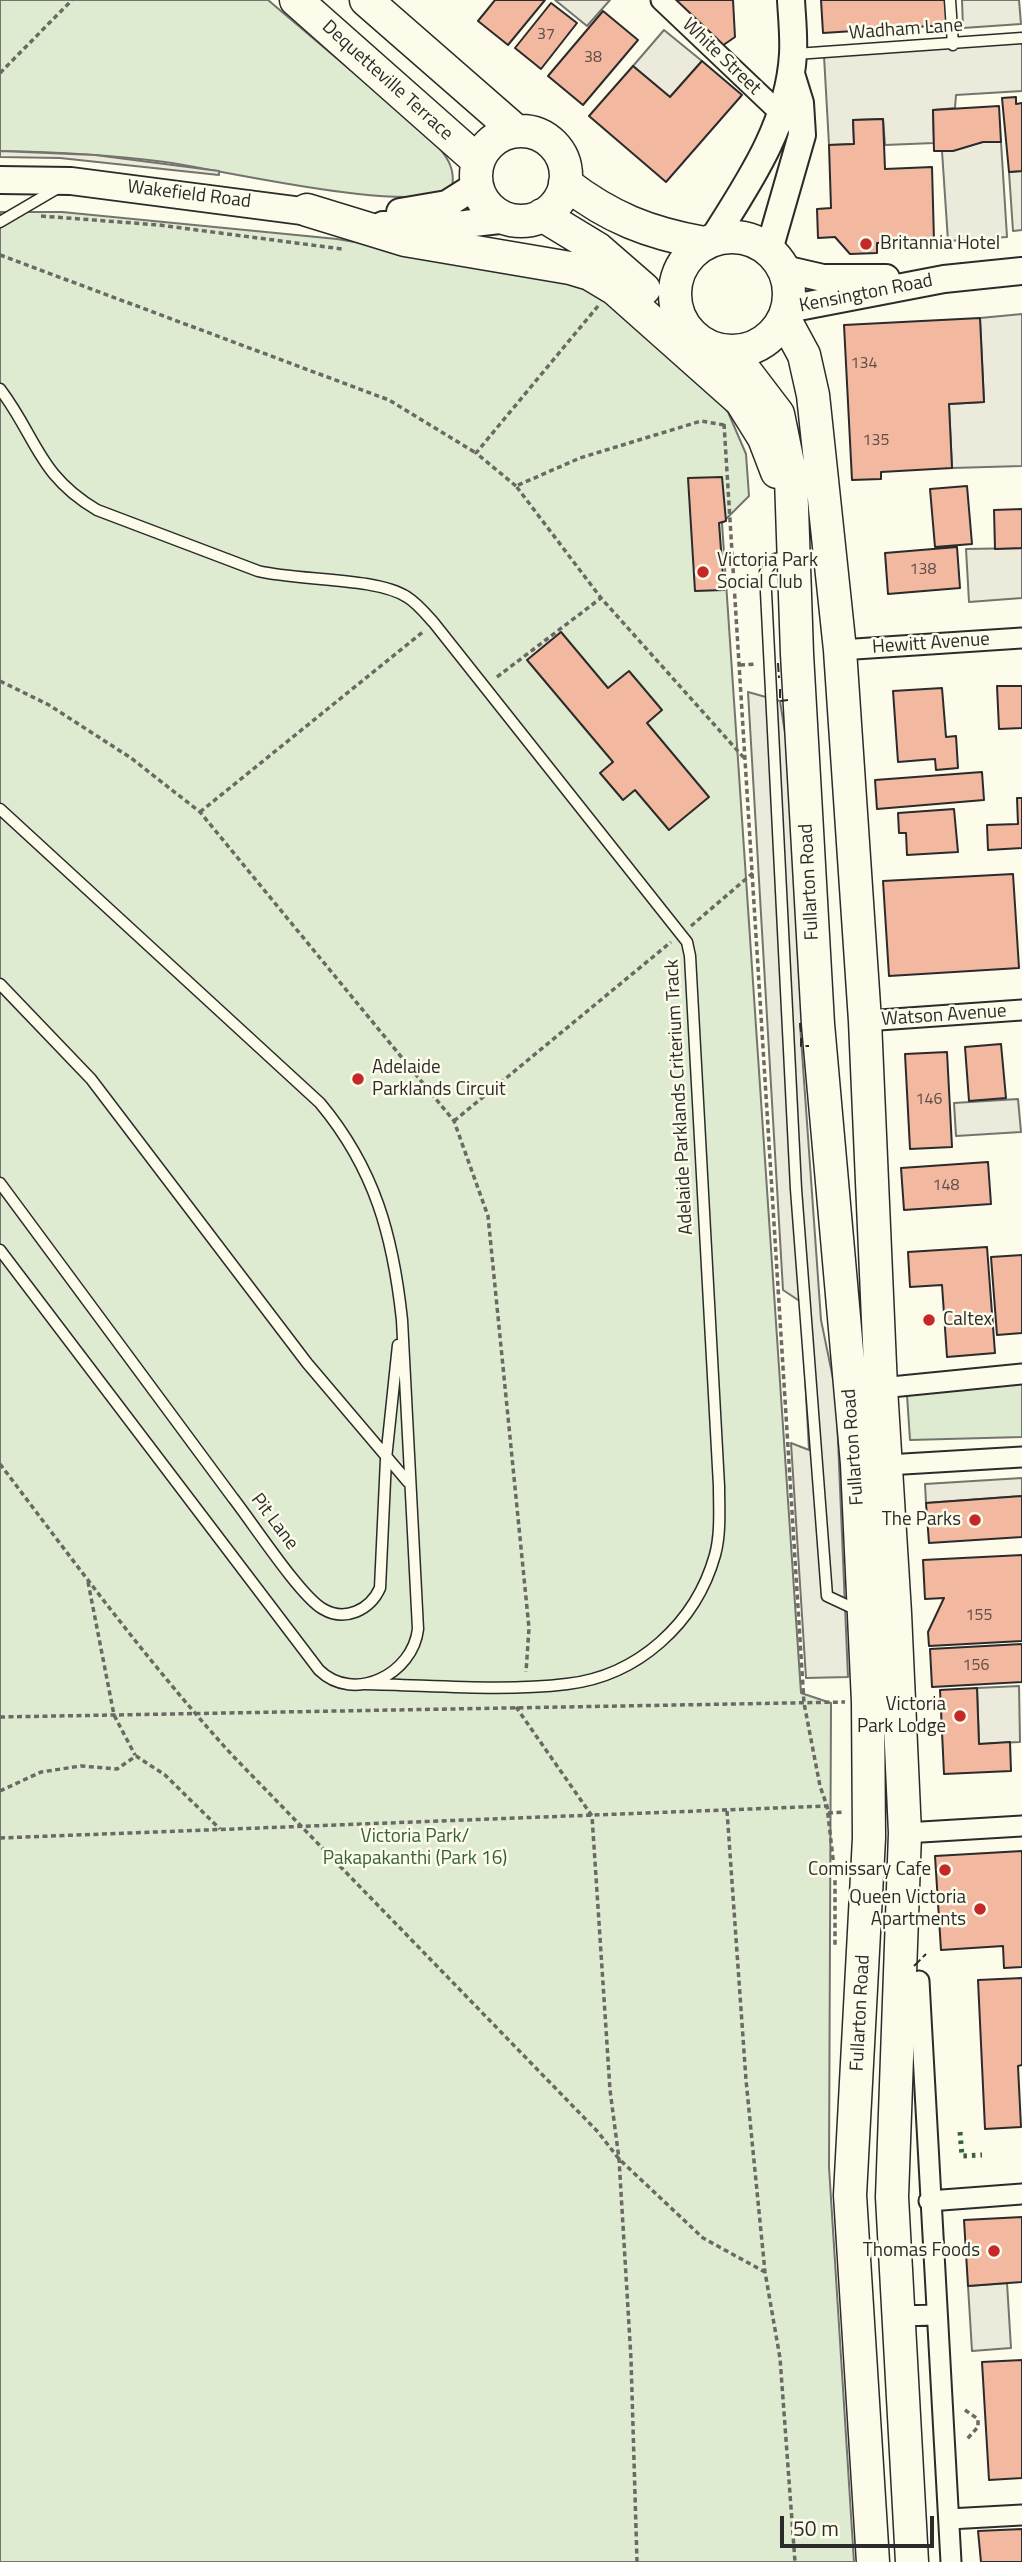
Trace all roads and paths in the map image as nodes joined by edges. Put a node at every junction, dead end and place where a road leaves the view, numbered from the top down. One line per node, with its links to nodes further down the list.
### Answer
1 (72, 0): 10 (path)
2 (296, 0): 13 (highway, Dequetteville Terrace)
3 (366, 0): 12 (highway)
4 (661, 0): 11 (street, White Street)
5 (791, 0): 9 (main road)
6 (950, 0): 8 (lane)
7 (1022, 38): 8 (lane, Wadham Lane)
8 (953, 45): 9 (lane, Wadham Lane)
9 (792, 63): 11 (main road); 25 (main road)
10 (0, 72)
11 (780, 113): 22 (main road)
12 (516, 131): 13 (highway); 16 (highway)
13 (477, 173): 17 (main road, Wakefield Road); 20 (highway)
14 (0, 180): 15 (main road, Wakefield Road)
15 (71, 181): 17 (main road, Wakefield Road); 18 (lane)
16 (565, 183): 19 (highway); 22 (highway)
17 (307, 211): 20 (main road, Wakefield Road); 37 (highway)
18 (11, 214): 21 (lane); 23 (path)
19 (542, 215): 20 (highway); 30 (highway)
20 (508, 219)
21 (0, 222)
22 (709, 241): 25 (highway); 30 (highway)
23 (353, 251)
24 (0, 255): 35 (path)
25 (776, 259): 27 (main road, Kensington Road); 29 (highway)
26 (1022, 271): 27 (main road, Kensington Road)
27 (944, 279): 29 (main road, Kensington Road)
28 (603, 300): 35 (path)
29 (786, 313): 31 (highway); 41 (highway, Fullarton Road)
30 (684, 325): 31 (highway)
31 (730, 351): 37 (highway, Fullarton Road)
32 (0, 389): 39 (lane, Adelaide Parklands Criterium Track)
33 (723, 414): 34 (path)
34 (724, 425): 36 (path); 44 (path)
35 (476, 453): 36 (path)
36 (516, 486): 38 (path)
37 (793, 555): 42 (highway, Fullarton Road); 70 (lane)
38 (601, 598): 46 (path); 47 (path)
39 (434, 623): 46 (lane, Adelaide Parklands Criterium Track); 49 (path)
40 (1022, 638): 41 (street, Hewitt Avenue)
41 (840, 650): 42 (highway); 55 (highway, Fullarton Road)
42 (797, 654): 56 (highway, Fullarton Road)
43 (760, 664): 44 (path)
44 (740, 665): 47 (path)
45 (0, 681): 49 (path)
46 (485, 687): 52 (lane, Adelaide Parklands Criterium Track)
47 (747, 761): 50 (path)
48 (0, 809): 60 (lane)
49 (200, 812): 57 (path)
50 (754, 872): 51 (path); 74 (path)
51 (703, 916)
52 (683, 933): 57 (path); 72 (lane, Adelaide Parklands Criterium Track)
53 (0, 984): 65 (lane)
54 (1022, 1010): 55 (street, Watson Avenue)
55 (865, 1021): 56 (highway); 62 (highway, Fullarton Road)
56 (818, 1024): 63 (highway, Fullarton Road)
57 (454, 1121): 72 (path)
58 (0, 1182): 65 (lane, Pit Lane)
59 (0, 1250): 71 (lane)
60 (402, 1321): 65 (lane, Pit Lane); 68 (lane)
61 (1022, 1374): 62 (street)
62 (881, 1388): 63 (highway); 67 (highway, Fullarton Road)
63 (852, 1400): 70 (highway, Fullarton Road)
64 (1022, 1457): 67 (street)
65 (386, 1459): 68 (lane)
66 (0, 1464): 69 (path)
67 (887, 1465): 87 (highway, Fullarton Road)
68 (408, 1482): 71 (lane)
69 (87, 1580): 76 (path); 77 (path)
70 (864, 1614): 73 (highway, Fullarton Road)
71 (364, 1684): 72 (lane, Adelaide Parklands Criterium Track)
72 (524, 1686): 75 (path)
73 (868, 1702): 74 (path); 89 (highway, Fullarton Road)
74 (804, 1703): 75 (path); 81 (path)
75 (516, 1707): 76 (path); 83 (path)
76 (194, 1714): 77 (path); 84 (path)
77 (114, 1715): 78 (path); 79 (path)
78 (0, 1717)
79 (136, 1756): 80 (path); 86 (path)
80 (0, 1791)
81 (827, 1806): 82 (path); 90 (path)
82 (727, 1811): 83 (path); 95 (path)
83 (592, 1816): 84 (path); 92 (path)
84 (299, 1825): 86 (path); 92 (path)
85 (1022, 1826): 87 (street)
86 (220, 1829): 88 (path)
87 (905, 1833): 89 (highway); 97 (highway, Fullarton Road)
88 (0, 1838)
89 (869, 1838): 98 (highway, Fullarton Road)
90 (835, 1950)
91 (919, 1981): 94 (street)
92 (619, 2159): 95 (path); 103 (path)
93 (1022, 2194): 94 (street)
94 (929, 2201): 96 (street)
95 (765, 2273): 104 (path)
96 (936, 2315): 97 (street); 102 (street)
97 (898, 2316): 98 (highway); 106 (highway, Fullarton Road)
98 (858, 2319): 105 (highway, Fullarton Road)
99 (965, 2410): 100 (path)
100 (967, 2439)
101 (1022, 2515): 102 (street)
102 (949, 2519): 107 (street)
103 (637, 2562)
104 (795, 2562)
105 (873, 2562)
106 (912, 2562)
107 (951, 2562)

